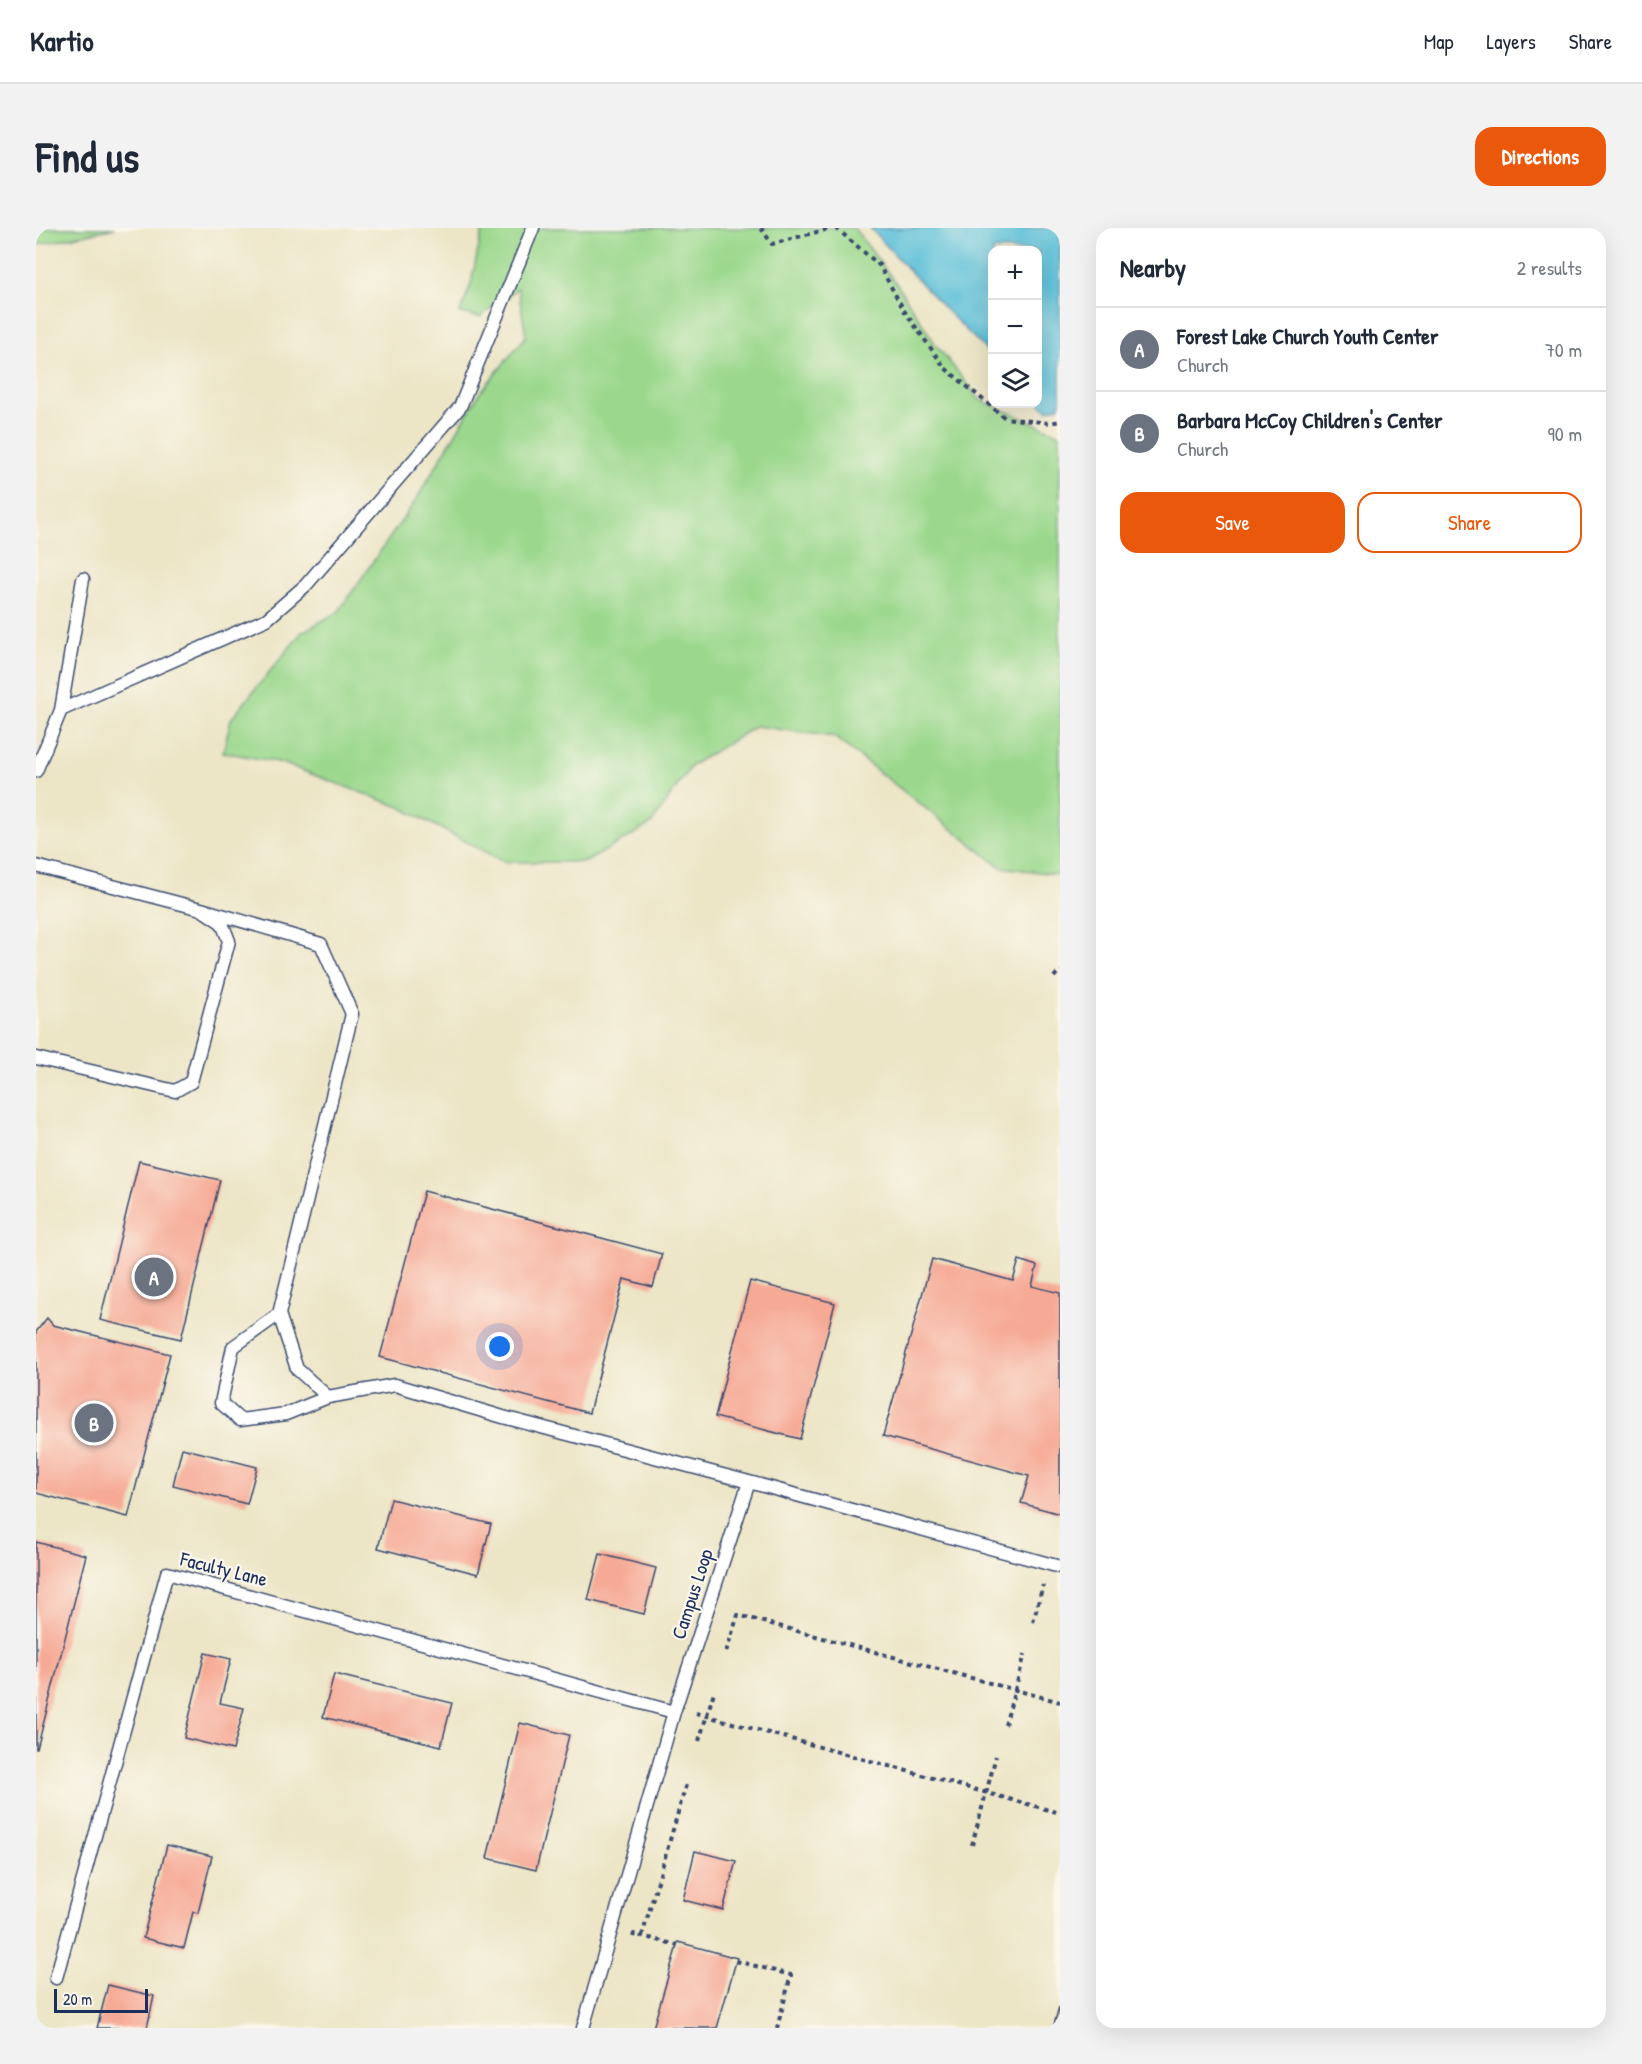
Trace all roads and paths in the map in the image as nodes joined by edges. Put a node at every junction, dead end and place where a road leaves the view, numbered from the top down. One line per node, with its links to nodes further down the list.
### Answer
1 (533, 228): 6 (lane)
2 (760, 228): 3 (path)
3 (834, 228): 4 (path)
4 (1060, 421)
5 (83, 579): 6 (lane)
6 (61, 710): 7 (lane)
7 (36, 771)
8 (36, 866): 9 (lane)
9 (201, 909): 12 (lane); 13 (lane)
10 (1060, 970): 11 (path)
11 (1054, 977)
12 (36, 1058)
13 (279, 1314): 14 (lane); 14 (lane)
14 (328, 1397): 15 (lane)
15 (749, 1482): 16 (lane); 23 (lane, Campus Loop)
16 (1054, 1565): 17 (path)
17 (1033, 1622)
18 (726, 1652): 20 (path)
19 (1025, 1654): 20 (path)
20 (1014, 1690): 22 (path); 25 (path)
21 (714, 1692): 24 (path)
22 (1060, 1702)
23 (674, 1712): 24 (path); 36 (lane, Faculty Lane); 37 (lane, Campus Loop)
24 (707, 1716): 26 (path); 29 (path)
25 (1005, 1725)
26 (699, 1741)
27 (996, 1756): 29 (path)
28 (686, 1785): 32 (path)
29 (986, 1793): 30 (path); 31 (path)
30 (1060, 1813)
31 (972, 1845)
32 (642, 1936): 33 (path); 34 (path)
33 (631, 1945)
34 (677, 1945)
35 (736, 1961): 38 (path)
36 (56, 1978)
37 (583, 2028)
38 (777, 2028)

